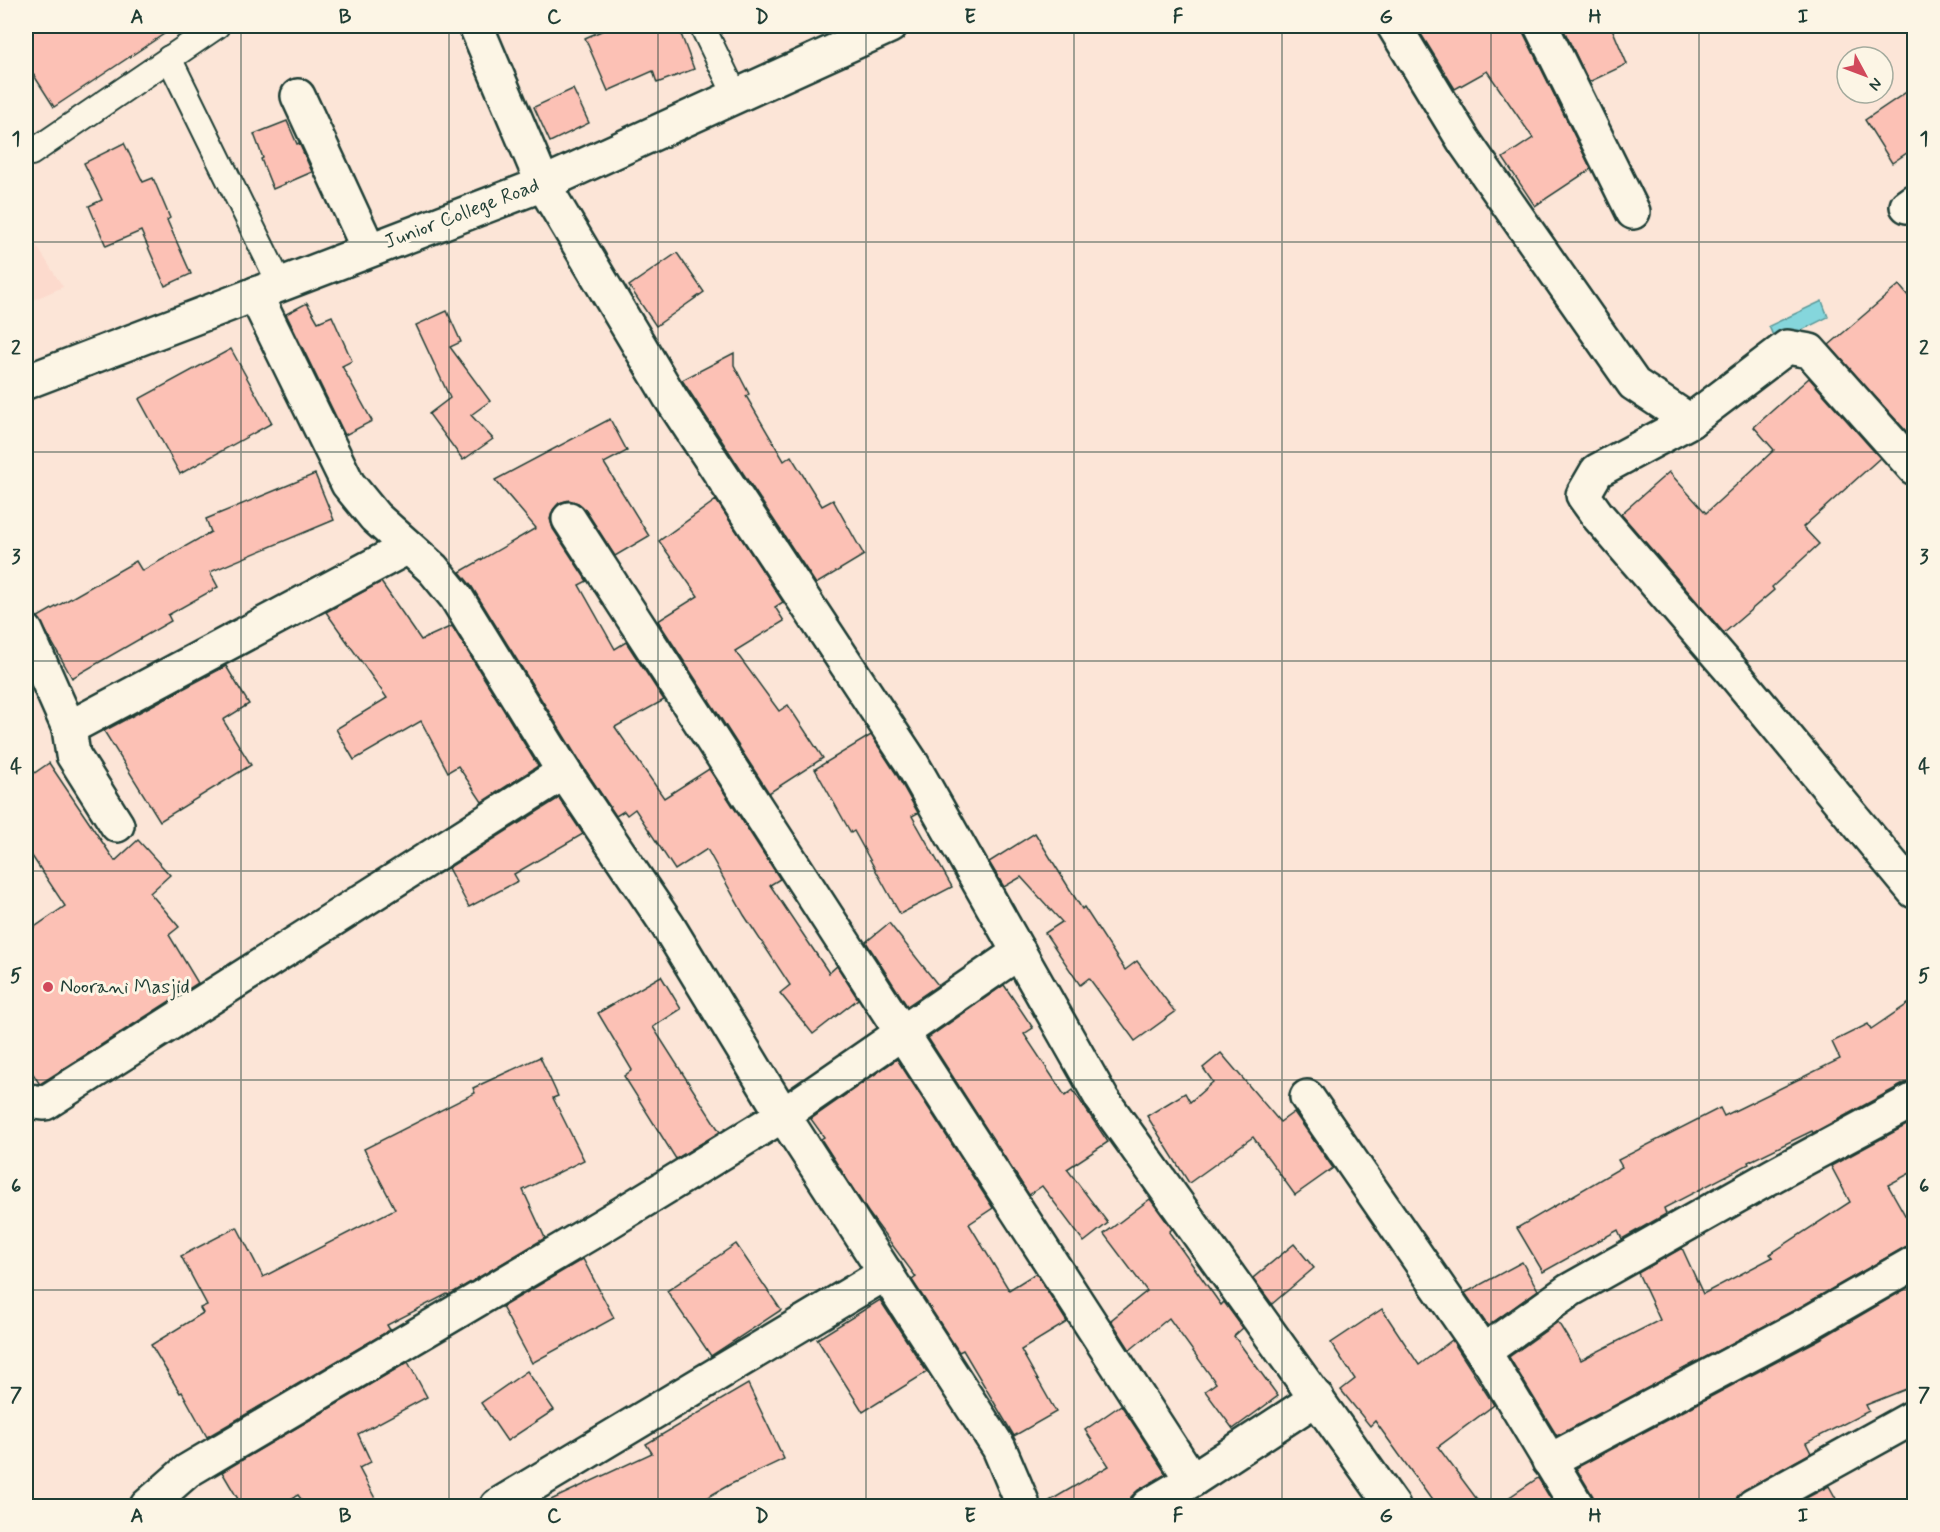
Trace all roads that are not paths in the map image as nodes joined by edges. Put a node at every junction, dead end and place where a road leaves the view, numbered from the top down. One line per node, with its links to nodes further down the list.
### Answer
1 (217, 26): 7 (lane)
2 (476, 26): 11 (street)
3 (702, 26): 9 (lane)
4 (890, 26): 9 (street, Junior College Road)
5 (1394, 26): 16 (street)
6 (1541, 26): 12 (street)
7 (169, 58): 10 (lane); 14 (lane)
8 (298, 96): 13 (street)
9 (736, 96): 11 (street, Junior College Road)
10 (26, 144)
11 (543, 184): 13 (street, Junior College Road); 25 (street)
12 (1633, 212)
13 (369, 250): 14 (street, Junior College Road)
14 (267, 289): 15 (street, Junior College Road); 19 (street)
15 (26, 382)
16 (1690, 421): 17 (street); 24 (street)
17 (1914, 468)
18 (569, 519): 26 (street)
19 (408, 547): 21 (street); 22 (street)
20 (26, 631): 21 (street)
21 (69, 728): 23 (street)
22 (564, 772): 29 (street); 30 (street)
23 (117, 825)
24 (1914, 891)
25 (1019, 952): 26 (street); 34 (street)
26 (901, 1033): 30 (street); 37 (street)
27 (1307, 1097): 33 (street)
28 (1914, 1100): 33 (street)
29 (26, 1101)
30 (783, 1115): 32 (street); 39 (street)
31 (1914, 1263): 36 (street)
32 (886, 1274): 38 (street); 40 (street)
33 (1483, 1352): 36 (street)
34 (1317, 1398): 37 (street); 42 (street)
35 (1914, 1418): 44 (street)
36 (1549, 1461): 43 (street)
37 (1192, 1479): 41 (street)
38 (505, 1504)
39 (147, 1506)
40 (1022, 1506)
41 (1148, 1506)
42 (1393, 1506)
43 (1577, 1506)
44 (1753, 1506)

